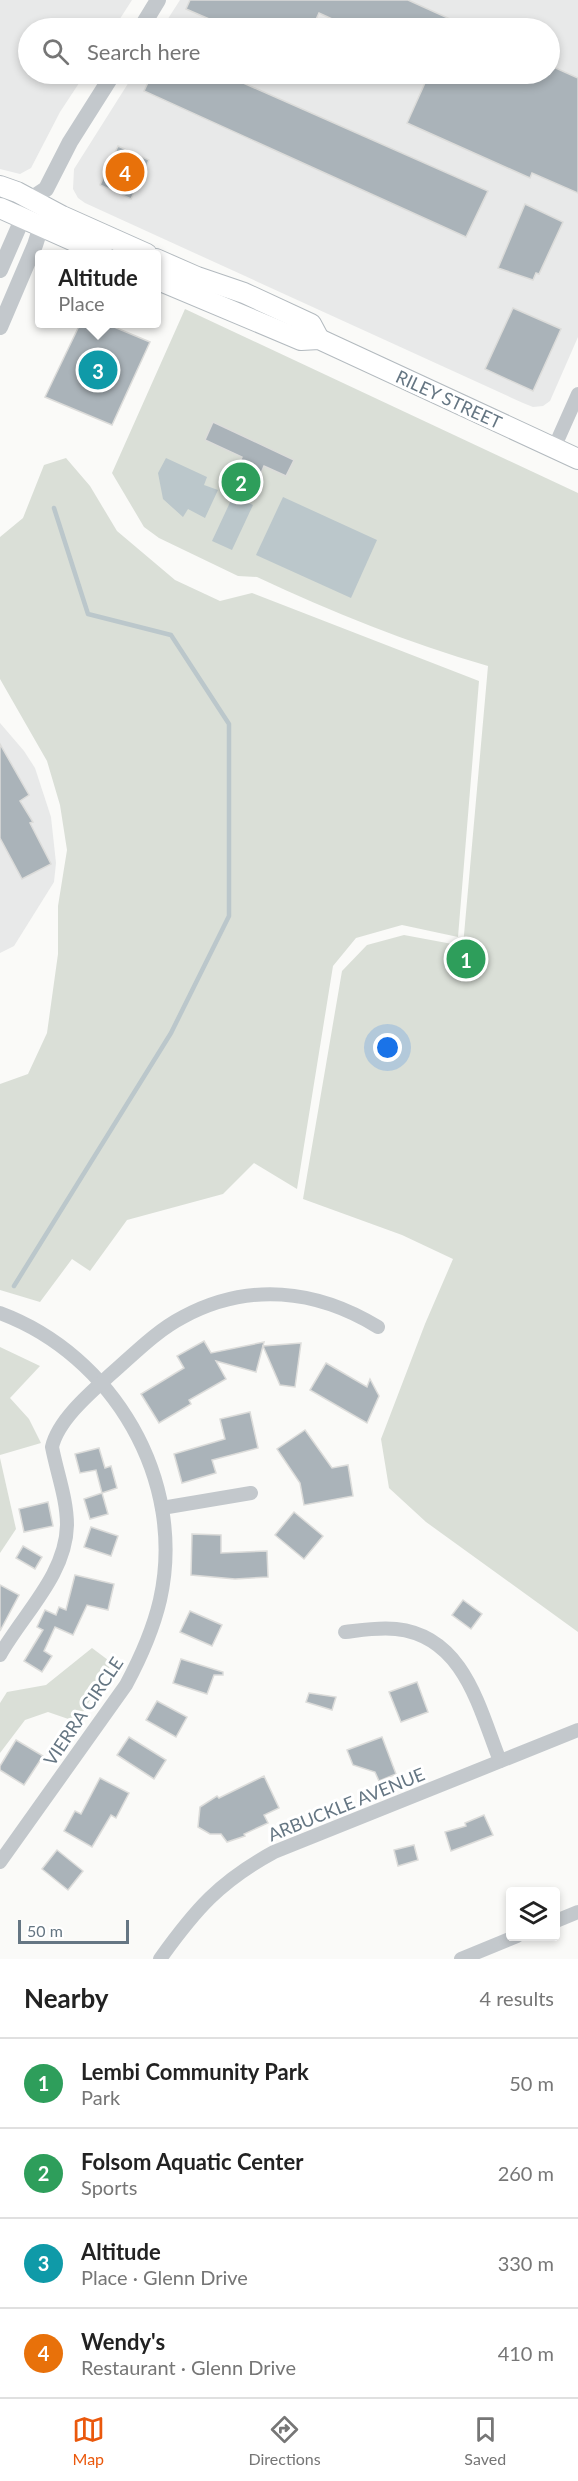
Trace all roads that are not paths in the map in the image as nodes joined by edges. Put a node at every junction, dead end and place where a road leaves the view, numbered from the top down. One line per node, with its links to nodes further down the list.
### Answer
1 (158, 0): 2 (street)
2 (147, 18)
3 (107, 84): 5 (street)
4 (0, 186): 5 (main road)
5 (41, 199): 7 (street); 8 (street); 10 (main road)
6 (0, 208): 7 (main road)
7 (21, 218): 8 (main road); 12 (street)
8 (41, 227): 9 (main road); 14 (street)
9 (92, 250)
10 (138, 250)
11 (161, 261): 15 (main road, RILEY STREET)
12 (0, 270)
13 (161, 281): 15 (main road, RILEY STREET)
14 (0, 327)
15 (319, 339): 17 (main road, RILEY STREET)
16 (578, 394): 17 (street)
17 (554, 448): 18 (main road, RILEY STREET)
18 (578, 459)
19 (0, 1313): 21 (street, VIERRA CIRCLE)
20 (378, 1327): 21 (street)
21 (102, 1382): 23 (street, VIERRA CIRCLE); 25 (street)
22 (251, 1493): 23 (street)
23 (162, 1508): 28 (street, VIERRA CIRCLE)
24 (345, 1632): 27 (street)
25 (0, 1655)
26 (578, 1730): 27 (street, ARBUCKLE AVENUE)
27 (500, 1761): 32 (street, ARBUCKLE AVENUE)
28 (0, 1862)
29 (578, 1912): 30 (street)
30 (560, 1919)
31 (506, 1941): 33 (street)
32 (160, 1959)
33 (461, 1959)

